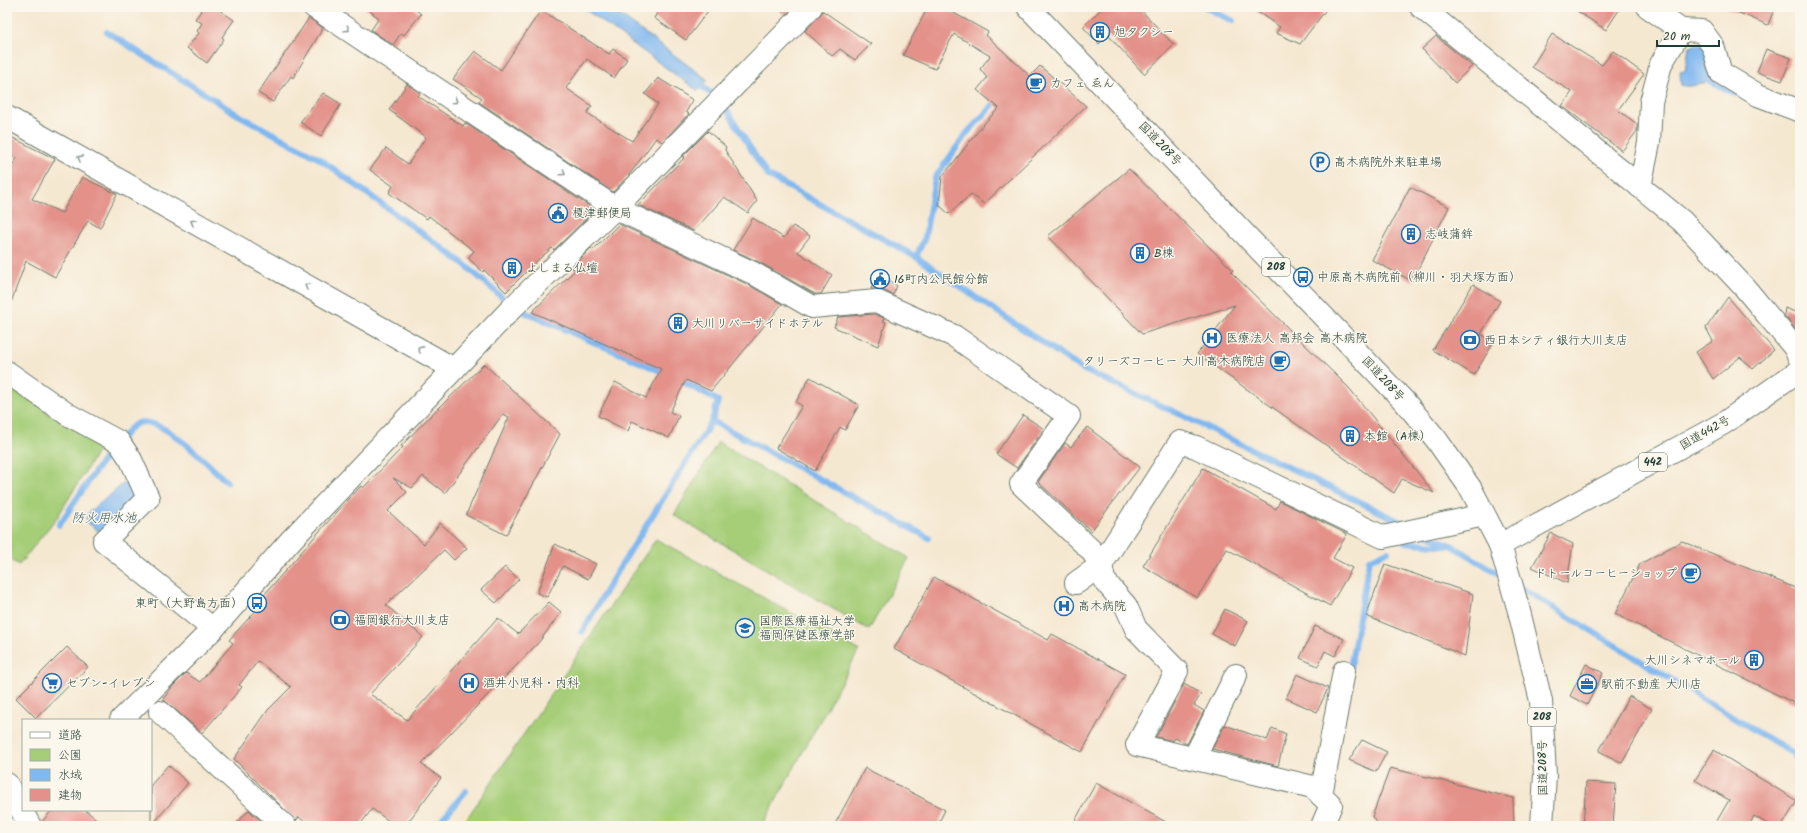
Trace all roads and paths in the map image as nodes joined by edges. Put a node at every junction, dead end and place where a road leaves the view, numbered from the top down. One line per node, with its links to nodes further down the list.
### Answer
1 (314, 7): 10 (main road, one-way to 10)
2 (811, 7): 10 (main road)
3 (1028, 7): 15 (main road, 国道208号 / 208)
4 (1421, 7): 9 (main road)
5 (1648, 7): 6 (main road)
6 (1681, 30): 7 (main road); 9 (main road)
7 (1800, 111)
8 (7, 117): 12 (main road, one-way to 8)
9 (1640, 187): 11 (main road)
10 (615, 208): 12 (main road); 17 (main road)
11 (1800, 359)
12 (454, 369): 19 (main road)
13 (1800, 370): 16 (main road, 国道442号 / 442)
14 (7, 372): 19 (main road)
15 (1484, 515): 16 (main road, 国道208号 / 208); 17 (main road)
16 (1502, 551): 30 (main road, 国道208号 / 208)
17 (1102, 572): 18 (main road); 24 (main road)
18 (1076, 583)
19 (213, 629): 23 (main road)
20 (1344, 671): 26 (main road)
21 (1236, 675): 24 (main road)
22 (160, 712): 28 (main road)
23 (122, 719)
24 (1194, 758): 26 (main road)
25 (7, 784): 27 (main road)
26 (1321, 795): 29 (main road)
27 (25, 820)
28 (286, 826)
29 (1322, 826)
30 (1542, 826)

